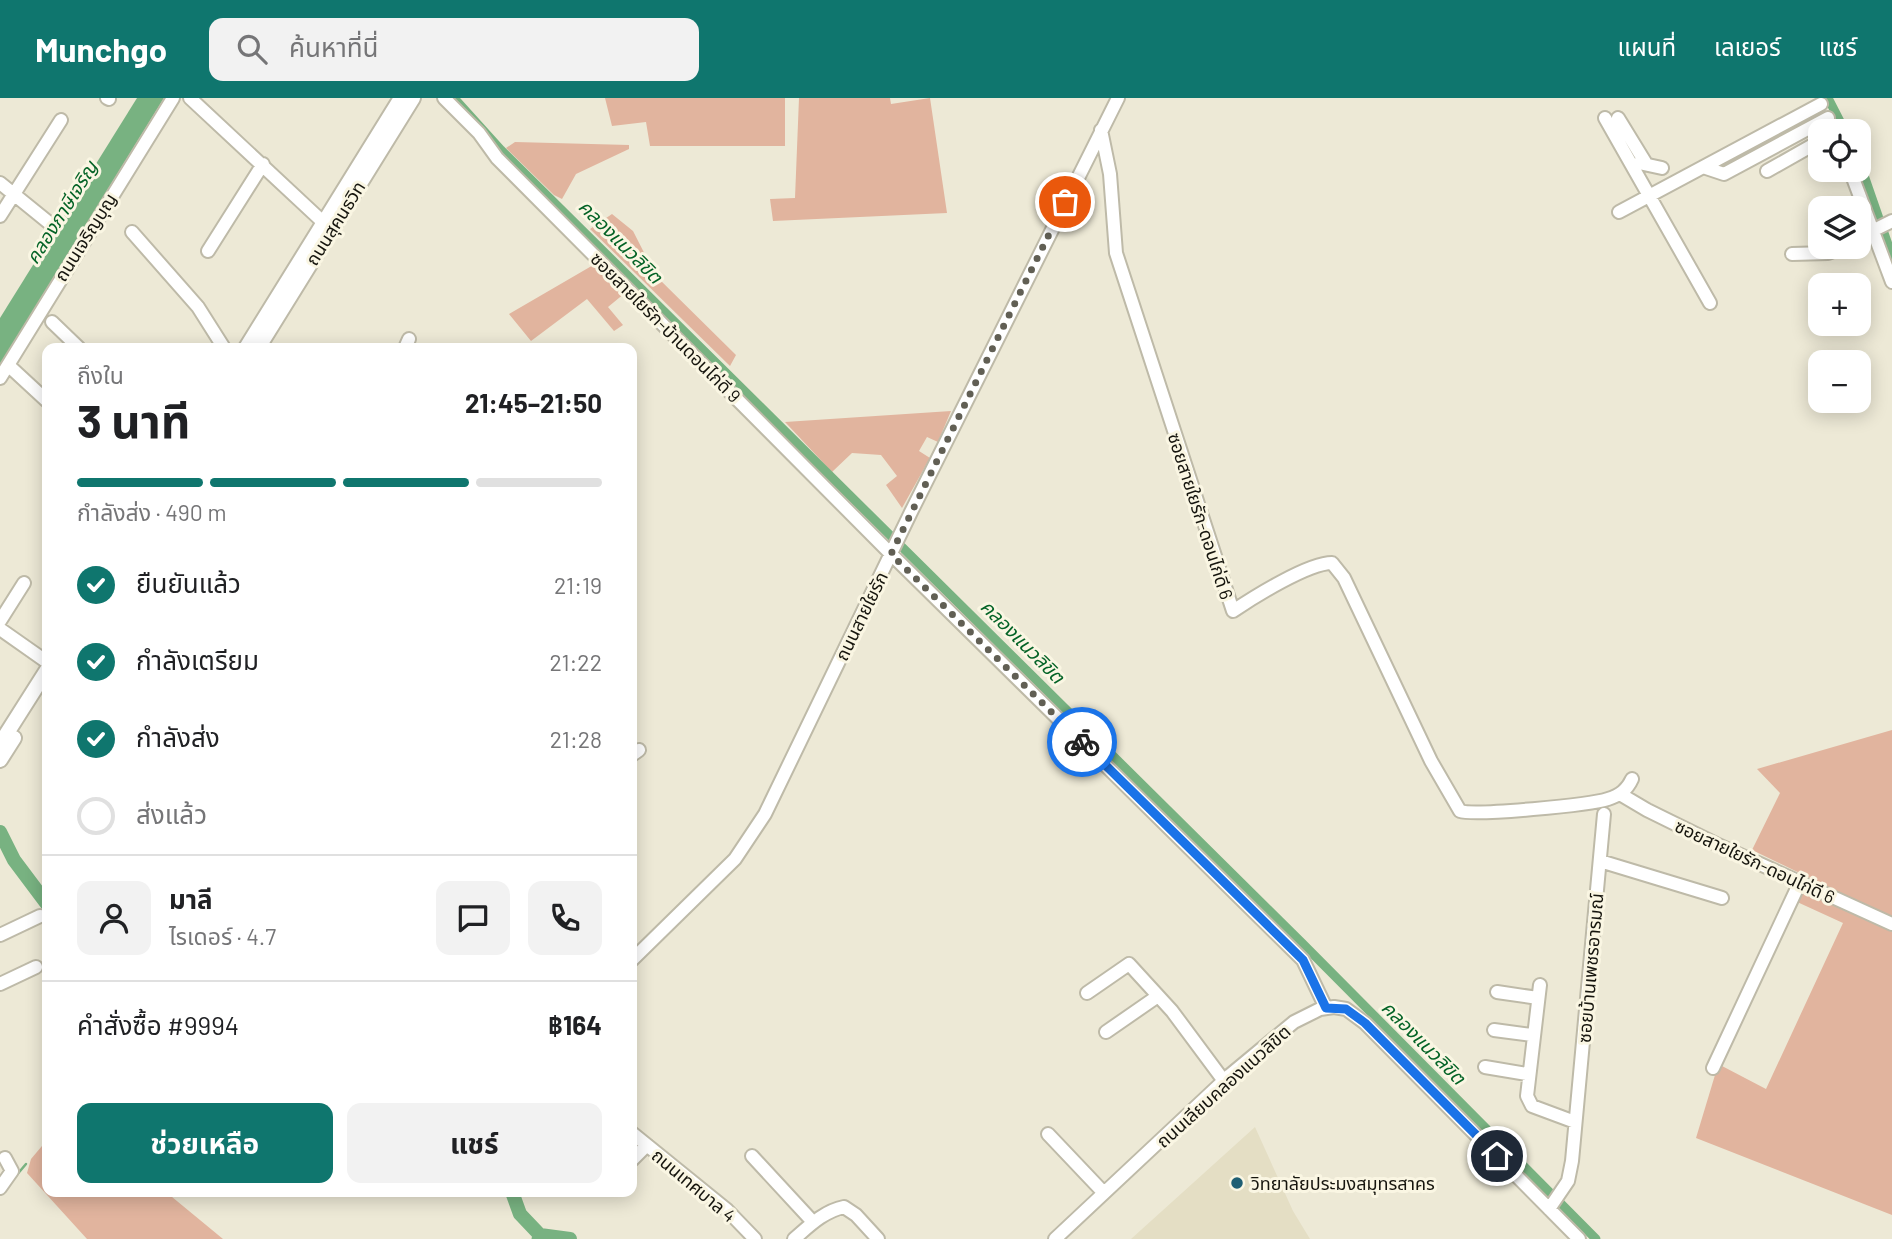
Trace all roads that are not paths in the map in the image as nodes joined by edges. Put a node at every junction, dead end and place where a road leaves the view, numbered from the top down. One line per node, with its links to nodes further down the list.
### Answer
1 (173, 98): 40 (street, ถนนเจริญบุญ)
2 (190, 98): 16 (street)
3 (401, 98): 26 (main road, ถนนสุคนธวิท)
4 (413, 98): 39 (main road, ถนนสุคนธวิท)
5 (444, 98): 43 (street, ซอยสายใยรัก-บ้านดอนไก่ดี 9)
6 (1118, 98): 11 (street, ถนนสายใยรัก)
7 (1819, 101): 9 (street); 12 (street)
8 (1611, 118): 15 (street)
9 (1828, 118): 14 (street)
10 (61, 120): 21 (street)
11 (1101, 130): 43 (street, ถนนสายใยรัก); 53 (street, ซอยสายใยรัก-ดอนไก่ดี 6)
12 (1741, 146): 14 (street); 17 (street)
13 (1808, 148): 19 (street)
14 (1764, 153): 17 (street)
15 (1638, 163): 18 (street); 22 (street)
16 (262, 164): 26 (street); 30 (street)
17 (1703, 167): 22 (street)
18 (1662, 168)
19 (1767, 172)
20 (0, 183): 21 (street)
21 (13, 195): 24 (street); 27 (street)
22 (1649, 195): 23 (street); 34 (street)
23 (1619, 212)
24 (0, 216)
25 (1892, 221): 28 (street)
26 (324, 223): 38 (main road, ถนนสุคนธวิท)
27 (53, 226)
28 (1871, 230): 33 (street)
29 (132, 232): 37 (street)
30 (208, 251)
31 (1791, 254): 32 (street)
32 (1808, 254)
33 (1892, 282)
34 (1710, 303)
35 (52, 322): 36 (street)
36 (74, 343)
37 (221, 343)
38 (249, 343)
39 (261, 343)
40 (8, 365): 41 (street, ถนนเจริญบุญ); 42 (street)
41 (0, 378)
42 (42, 396)
43 (893, 551): 61 (street, ถนนสายใยรัก); 67 (street, ซอยสายใยรัก-บ้านดอนไก่ดี 9)
44 (24, 583): 45 (street)
45 (0, 621)
46 (2, 635): 47 (street)
47 (42, 659)
48 (42, 678): 50 (main road)
49 (42, 693): 50 (main road)
50 (7, 738): 51 (main road)
51 (0, 760)
52 (1632, 779): 53 (street)
53 (1620, 794): 56 (street, ซอยสายใยรัก-ดอนไก่ดี 6)
54 (1604, 814): 55 (street, ซอยบ้านเพชรอารมณ์)
55 (1600, 861): 57 (street); 75 (street, ซอยบ้านเพชรอารมณ์)
56 (1800, 882): 59 (street, ซอยสายใยรัก-ดอนไก่ดี 6); 72 (street)
57 (1722, 898)
58 (40, 916): 60 (street)
59 (1892, 924)
60 (0, 935)
61 (637, 957)
62 (36, 967): 63 (street)
63 (0, 984)
64 (1497, 992): 70 (street)
65 (1087, 993): 66 (street)
66 (1158, 996): 69 (street); 74 (street)
67 (1326, 1008): 74 (street, ถนนเลียบคลองแนวลิขิต); 84 (street)
68 (1494, 1030): 70 (street)
69 (1106, 1032)
70 (1532, 1035): 73 (street)
71 (1485, 1067): 73 (street)
72 (1713, 1068)
73 (1527, 1074): 75 (street)
74 (1224, 1081): 83 (street, ถนนเลียบคลองแนวลิขิต)
75 (1575, 1122): 84 (street, ซอยบ้านเพชรอารมณ์)
76 (1048, 1135): 83 (street)
77 (637, 1137): 78 (street, ถนนเทศบาล 4)
78 (647, 1145): 79 (street); 86 (street, ถนนเทศบาล 4)
79 (637, 1155)
80 (752, 1156): 85 (street)
81 (5, 1158): 82 (street)
82 (0, 1188)
83 (1104, 1193): 89 (street, ถนนเลียบคลองแนวลิขิต)
84 (1551, 1206): 90 (street)
85 (813, 1222): 87 (street); 88 (street)
86 (755, 1239)
87 (794, 1239)
88 (878, 1239)
89 (1055, 1239)
90 (1580, 1239)

